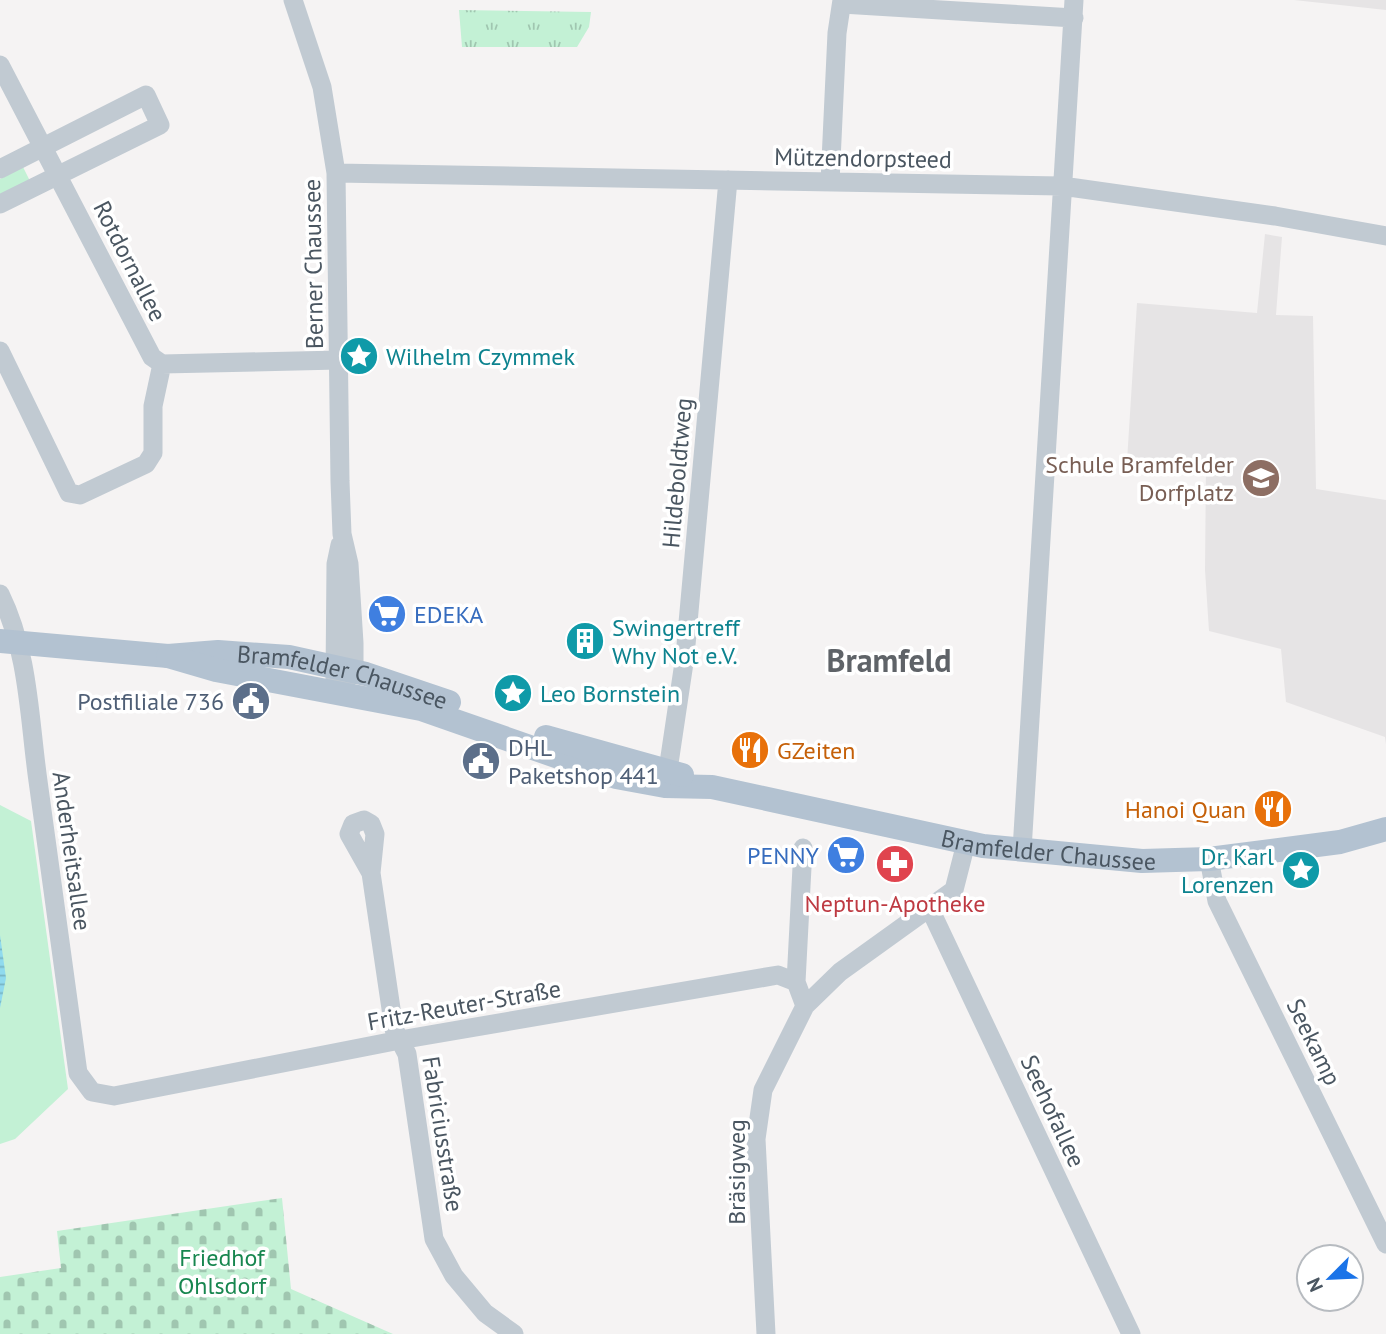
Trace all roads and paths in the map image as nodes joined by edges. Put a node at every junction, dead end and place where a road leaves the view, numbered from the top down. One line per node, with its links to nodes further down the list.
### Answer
1 (293, 0): 7 (street, Berner Chaussee)
2 (842, 2): 3 (street); 10 (street)
3 (1074, 9): 11 (street)
4 (0, 65): 5 (street, Rotdornallee)
5 (44, 146): 6 (street); 8 (street, Rotdornallee); 8 (street)
6 (0, 169)
7 (336, 173): 9 (street, Mützendorpsteed); 15 (street, Berner Chaussee)
8 (58, 176): 12 (street); 16 (street, Rotdornallee)
9 (728, 180): 10 (street, Mützendorpsteed); 22 (street, Hildeboldtweg)
10 (830, 182): 11 (street, Mützendorpsteed)
11 (1062, 186): 13 (street, Mützendorpsteed); 27 (street)
12 (0, 204)
13 (1386, 236)
14 (0, 351): 16 (street)
15 (339, 360): 16 (street); 20 (street, Berner Chaussee)
16 (162, 364)
17 (0, 594): 18 (street, Anderheitsallee)
18 (9, 641): 19 (main road, Bramfelder Chaussee); 34 (street, Anderheitsallee)
19 (168, 656): 20 (main road, Bramfelder Chaussee); 21 (main road, Bramfelder Chaussee)
20 (343, 669): 21 (street); 22 (main road, Bramfelder Chaussee)
21 (337, 692): 23 (main road, Bramfelder Chaussee)
22 (668, 770): 23 (main road, Bramfelder Chaussee)
23 (712, 787): 25 (main road, Bramfelder Chaussee)
24 (1386, 829): 28 (main road, Bramfelder Chaussee)
25 (965, 843): 27 (main road, Bramfelder Chaussee); 30 (street, Bräsigweg)
26 (803, 848): 31 (street)
27 (1021, 850): 28 (main road, Bramfelder Chaussee)
28 (1209, 859): 35 (street, Seekamp)
29 (372, 873): 33 (street, Fabriciusstraße)
30 (930, 909): 32 (street, Bräsigweg); 38 (street, Seehofallee)
31 (796, 982): 32 (street); 33 (street, Fritz-Reuter-Straße)
32 (805, 1006): 37 (street, Bräsigweg)
33 (400, 1040): 34 (street, Fritz-Reuter-Straße); 36 (street, Fabriciusstraße)
34 (114, 1096)
35 (1386, 1244)
36 (514, 1334)
37 (766, 1334)
38 (1131, 1334)

